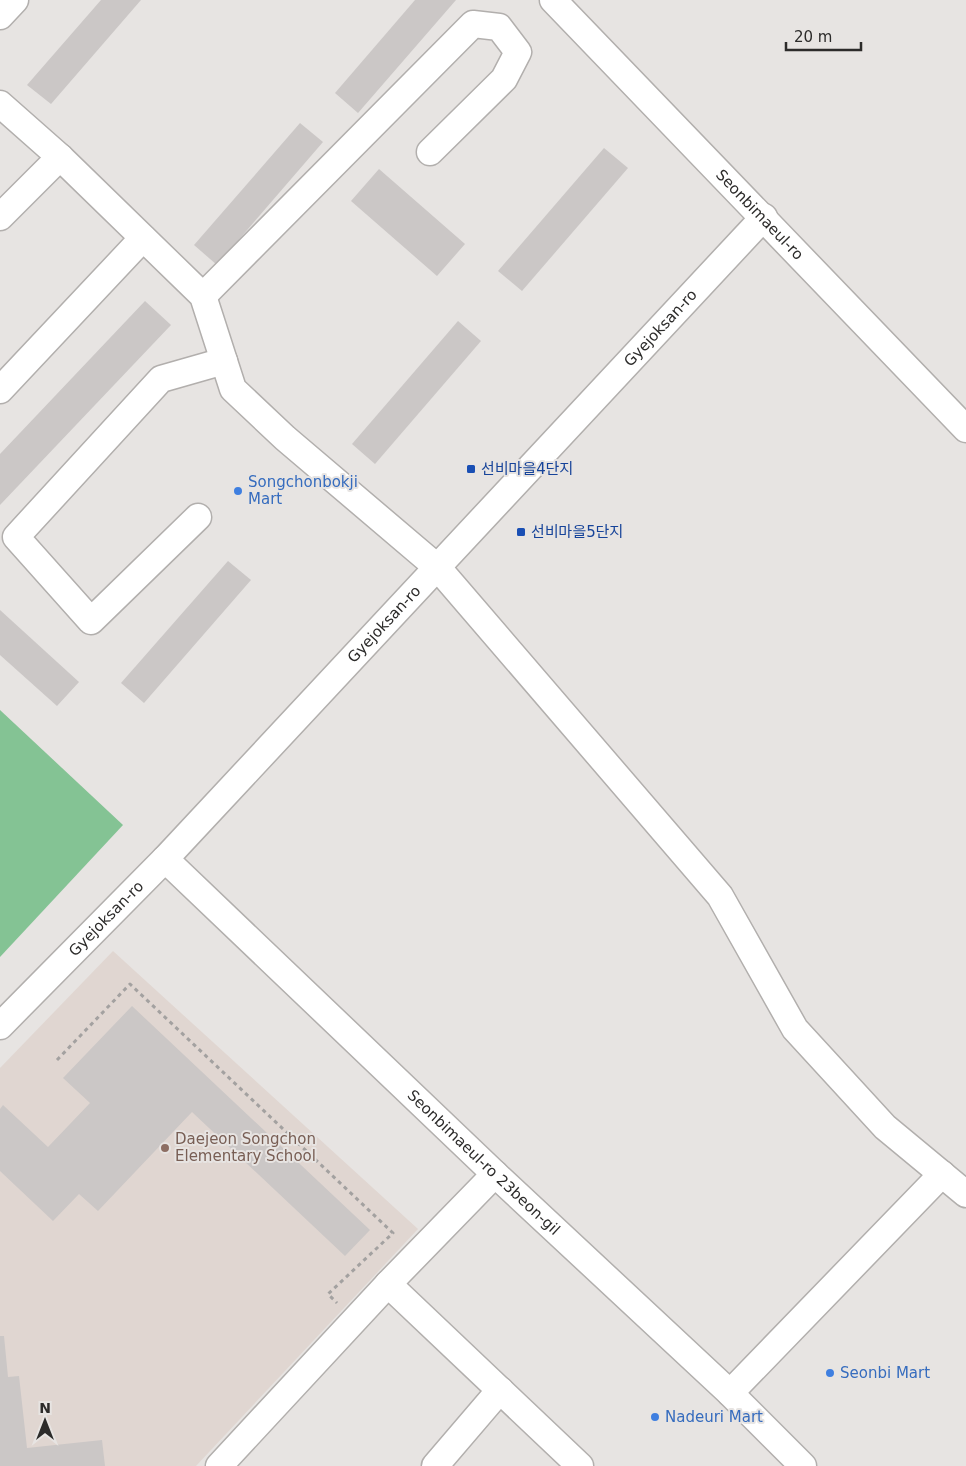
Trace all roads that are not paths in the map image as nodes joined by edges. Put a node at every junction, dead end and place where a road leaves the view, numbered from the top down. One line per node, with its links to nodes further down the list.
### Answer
1 (16, 0): 3 (street)
2 (553, 0): 8 (street, Seonbimaeul-ro)
3 (0, 16)
4 (0, 104): 6 (street)
5 (430, 152): 10 (street)
6 (60, 157): 7 (street); 9 (street)
7 (0, 217)
8 (764, 217): 13 (street, Seonbimaeul-ro); 15 (street, Gyejoksan-ro)
9 (143, 238): 10 (street); 12 (street)
10 (202, 296): 11 (street)
11 (224, 361): 14 (street); 15 (street)
12 (0, 390)
13 (966, 429)
14 (198, 517)
15 (438, 568): 16 (street, Gyejoksan-ro); 19 (street)
16 (165, 859): 17 (street, Gyejoksan-ro); 18 (street, Seonbimaeul-ro 23beon-gil)
17 (0, 1026)
18 (495, 1174): 21 (street); 23 (street, Seonbimaeul-ro 23beon-gil)
19 (942, 1174): 20 (street); 23 (street)
20 (966, 1194)
21 (388, 1284): 22 (street); 24 (street)
22 (500, 1390): 25 (street); 26 (street)
23 (730, 1393): 27 (street, Seonbimaeul-ro 23beon-gil)
24 (219, 1466)
25 (435, 1466)
26 (580, 1466)
27 (803, 1466)

